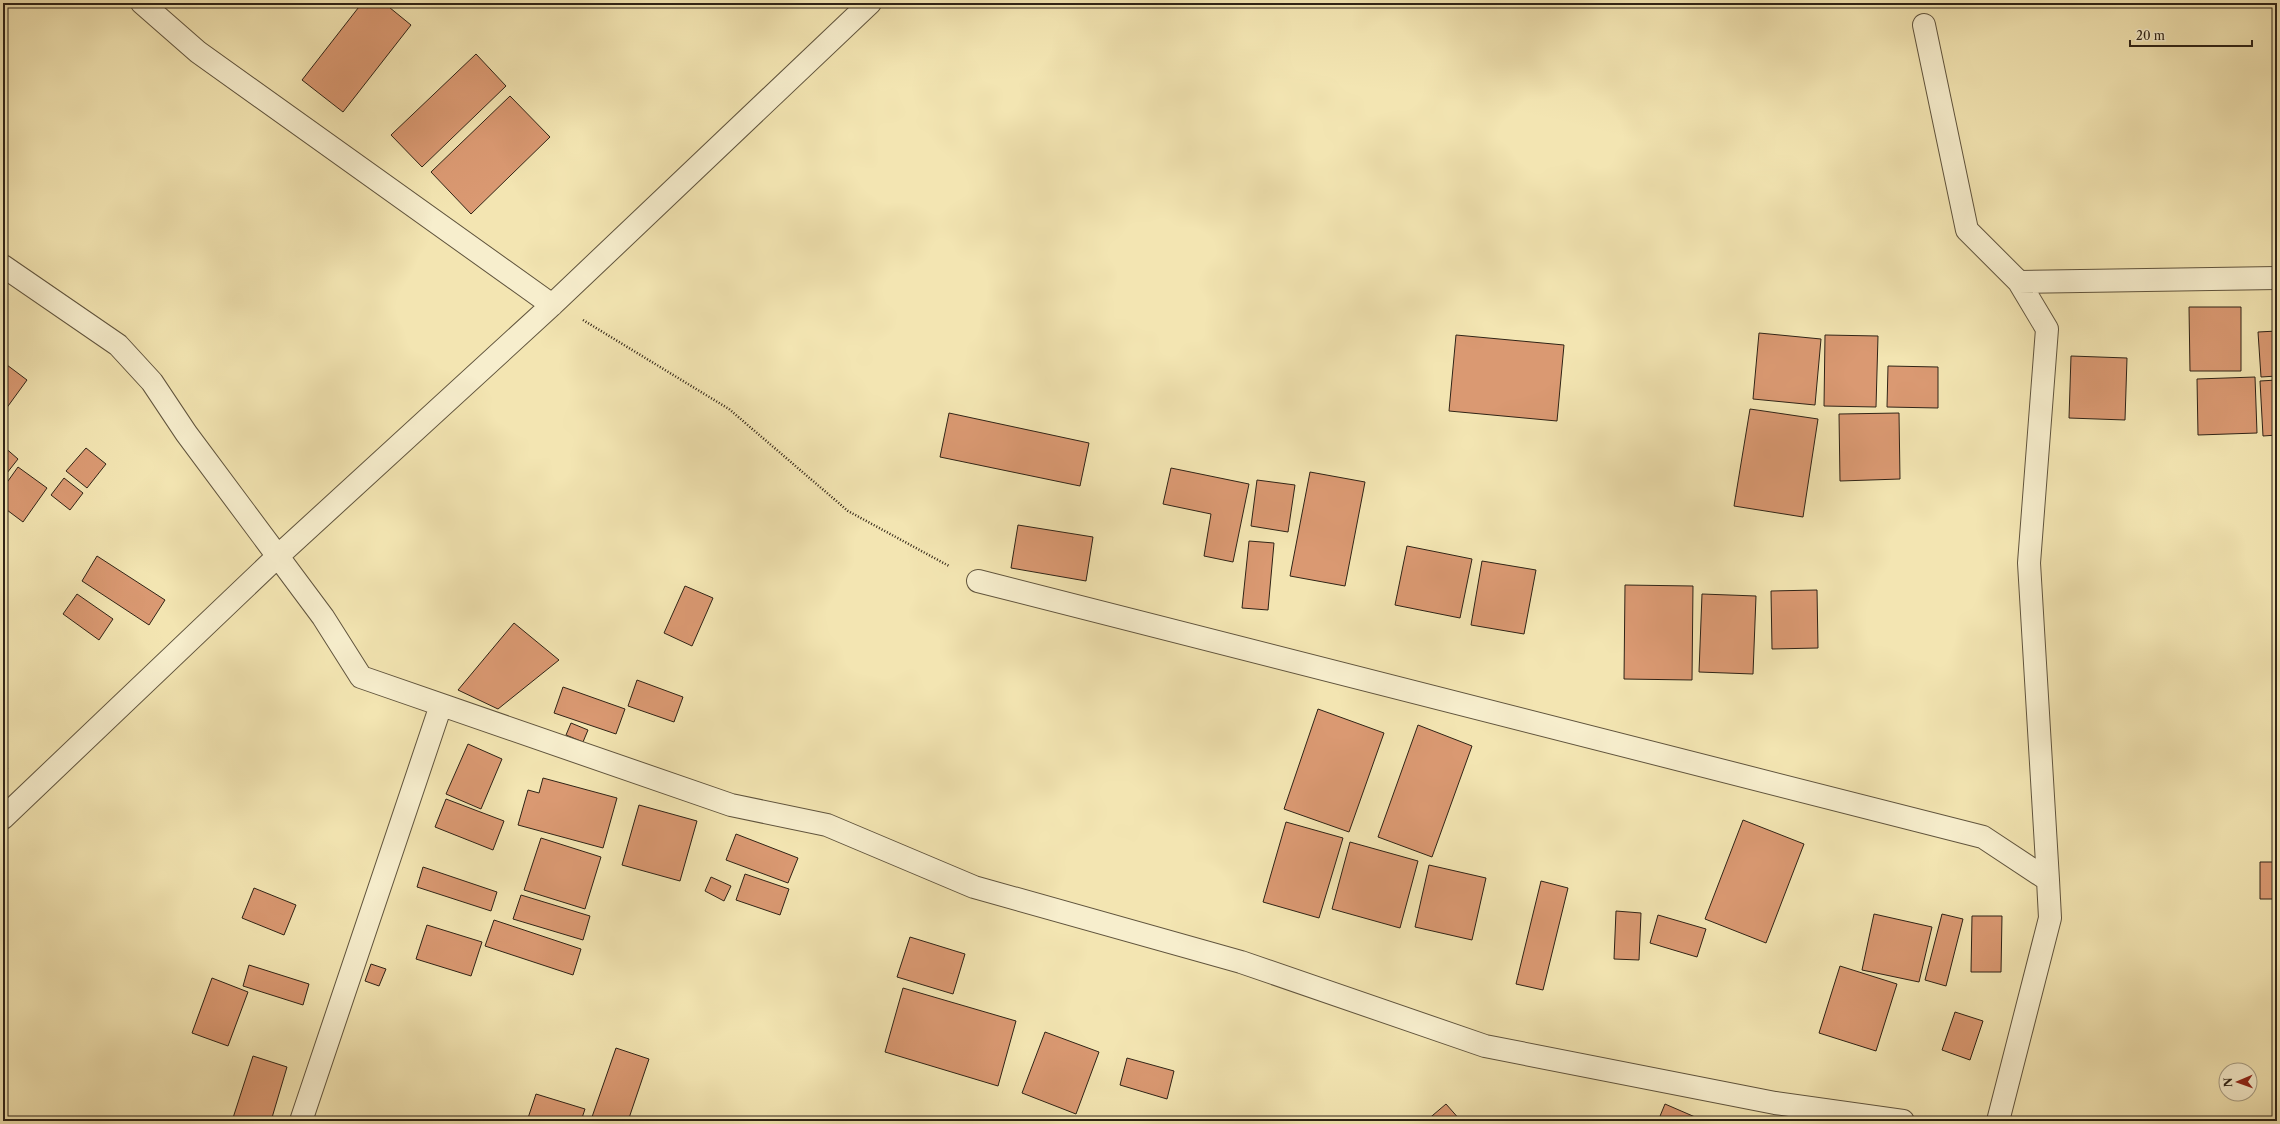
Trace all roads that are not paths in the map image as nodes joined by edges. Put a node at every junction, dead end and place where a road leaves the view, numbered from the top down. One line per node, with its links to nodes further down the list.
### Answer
1 (142, 3): 7 (street)
2 (870, 3): 7 (street)
3 (1924, 25): 6 (street)
4 (3, 266): 8 (street)
5 (2277, 278): 6 (street)
6 (2019, 282): 12 (street)
7 (552, 304): 8 (street)
8 (278, 556): 10 (street); 11 (street)
9 (978, 581): 12 (street)
10 (441, 705): 13 (street); 14 (street)
11 (3, 818)
12 (2048, 880): 16 (street)
13 (1877, 1119): 15 (street)
14 (301, 1121)
15 (1903, 1121)
16 (1998, 1121)

